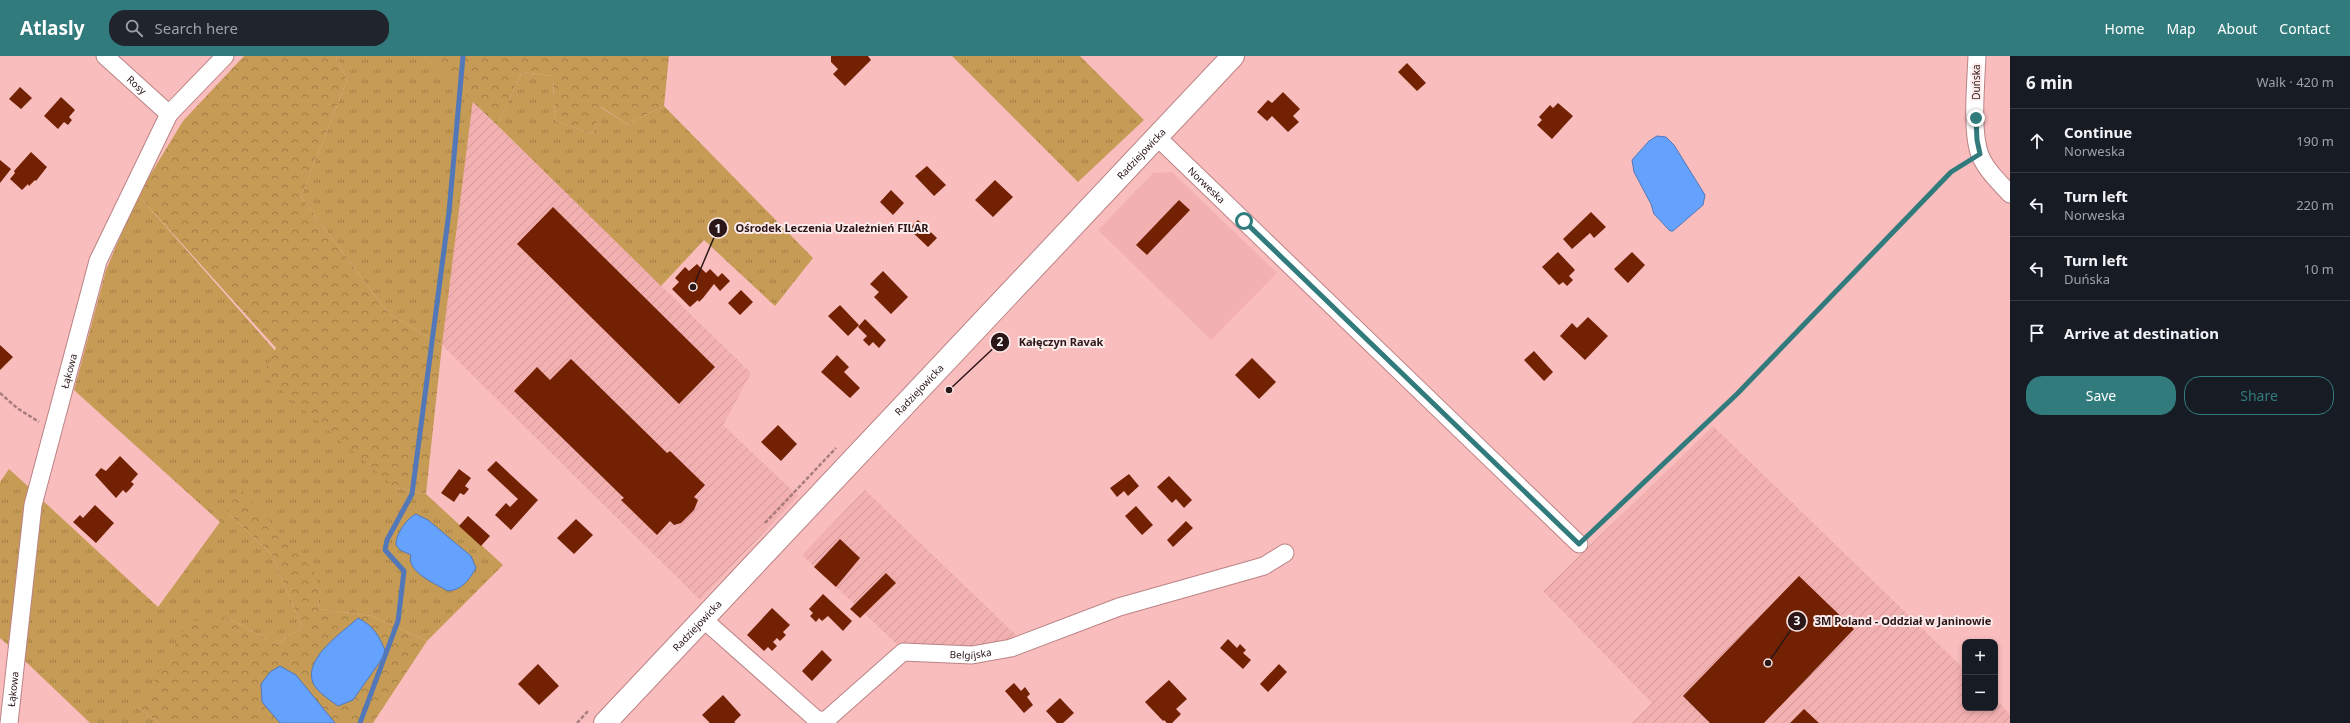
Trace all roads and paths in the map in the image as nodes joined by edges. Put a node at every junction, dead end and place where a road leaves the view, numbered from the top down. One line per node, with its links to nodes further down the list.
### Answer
1 (105, 56): 5 (street, Rosy)
2 (225, 56): 5 (street, Łąkowa)
3 (1233, 56): 6 (main road, Radziejowicka)
4 (1976, 56): 7 (street, Duńska)
5 (170, 114): 10 (street, Łąkowa)
6 (1157, 137): 11 (street, Norweska); 13 (main road, Radziejowicka)
7 (1980, 154): 8 (street, Duńska); 11 (path)
8 (2010, 194)
9 (0, 393): 10 (path)
10 (53, 431): 14 (street, Łąkowa)
11 (1579, 544)
12 (1285, 552): 13 (street, Belgijska)
13 (703, 619): 15 (main road, Radziejowicka)
14 (9, 723)
15 (605, 723)

